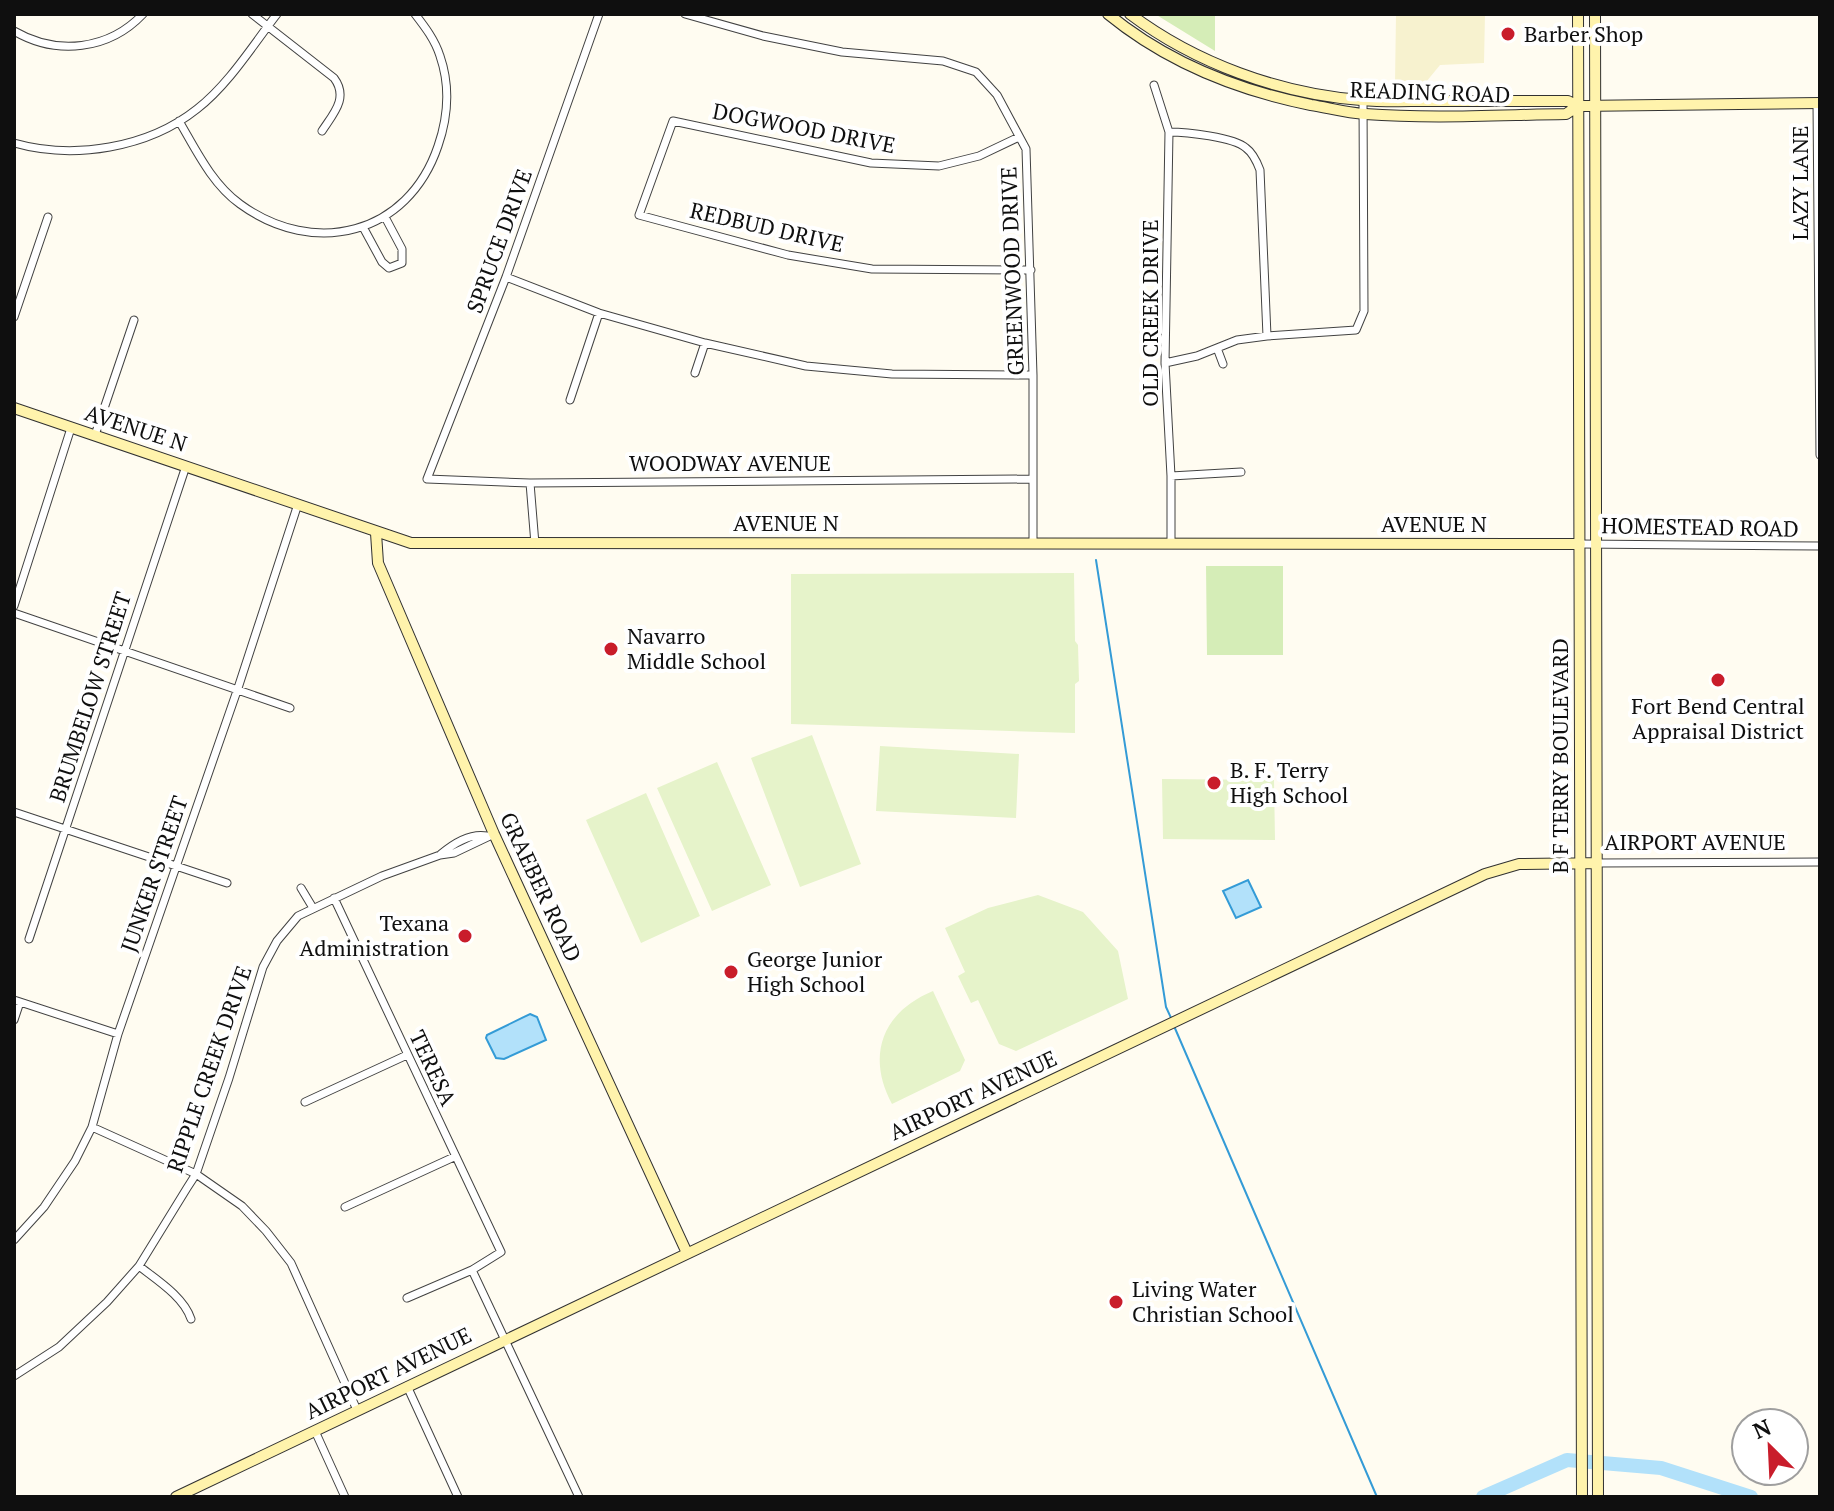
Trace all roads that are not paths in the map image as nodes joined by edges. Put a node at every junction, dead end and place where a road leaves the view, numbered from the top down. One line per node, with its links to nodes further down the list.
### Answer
1 (143, 14): 12 (street)
2 (252, 14): 11 (street)
3 (277, 14): 11 (street)
4 (415, 14): 26 (street)
5 (599, 14): 29 (street, SPRUCE DRIVE)
6 (685, 14): 22 (street, GREENWOOD DRIVE)
7 (1108, 14): 18 (main road, READING ROAD)
8 (1130, 14): 14 (main road, READING ROAD)
9 (1578, 14): 16 (main road, B F TERRY BOULEVARD)
10 (1595, 14): 17 (main road, B F TERRY BOULEVARD)
11 (267, 27): 19 (street); 20 (street)
12 (14, 31)
13 (1154, 85): 21 (street, OLD CREEK DRIVE)
14 (1363, 100): 16 (main road, READING ROAD); 18 (street)
15 (1819, 103): 17 (main road, READING ROAD); 44 (street, LAZY LANE)
16 (1578, 106): 17 (main road, READING ROAD); 18 (main road, READING ROAD); 56 (main road, B F TERRY BOULEVARD)
17 (1595, 106): 57 (main road, B F TERRY BOULEVARD)
18 (1362, 114): 33 (street)
19 (179, 121): 23 (street); 27 (street)
20 (322, 131)
21 (1169, 132): 33 (street); 36 (street, OLD CREEK DRIVE)
22 (1019, 137): 24 (street, DOGWOOD DRIVE); 28 (street, GREENWOOD DRIVE)
23 (14, 143)
24 (639, 215): 28 (street, REDBUD DRIVE)
25 (48, 217): 31 (street)
26 (385, 217): 27 (street); 27 (street)
27 (363, 227)
28 (1031, 270): 39 (street, GREENWOOD DRIVE)
29 (506, 277): 30 (street); 48 (street, SPRUCE DRIVE)
30 (599, 313): 34 (street); 40 (street)
31 (14, 317)
32 (134, 320): 43 (street)
33 (1267, 336): 35 (street)
34 (705, 343): 38 (street); 39 (street)
35 (1217, 348): 36 (street); 37 (street)
36 (1165, 363): 47 (street, OLD CREEK DRIVE)
37 (1223, 364)
38 (695, 373)
39 (1033, 375): 49 (street, GREENWOOD DRIVE)
40 (570, 400)
41 (14, 408): 42 (main road, AVENUE N)
42 (71, 428): 43 (main road, AVENUE N); 59 (street)
43 (95, 435): 45 (main road, AVENUE N)
44 (1820, 455)
45 (186, 466): 51 (main road, AVENUE N); 61 (street, BRUMBELOW STREET)
46 (1241, 472): 47 (street)
47 (1171, 476): 55 (street, OLD CREEK DRIVE)
48 (427, 479): 50 (street, WOODWAY AVENUE)
49 (1032, 479): 50 (street, WOODWAY AVENUE); 53 (street, GREENWOOD DRIVE)
50 (530, 483): 54 (street)
51 (298, 504): 52 (main road, AVENUE N); 62 (street, JUNKER STREET)
52 (376, 533): 54 (main road, AVENUE N); 66 (main road, GRAEBER ROAD)
53 (1033, 543): 54 (main road, AVENUE N); 55 (main road, AVENUE N)
54 (535, 544)
55 (1171, 544): 56 (main road, AVENUE N)
56 (1580, 544): 57 (street, HOMESTEAD ROAD); 68 (main road, B F TERRY BOULEVARD)
57 (1596, 544): 58 (street, HOMESTEAD ROAD); 69 (main road, B F TERRY BOULEVARD)
58 (1820, 546)
59 (14, 606)
60 (14, 613): 61 (street)
61 (125, 650): 62 (street); 65 (street, BRUMBELOW STREET)
62 (238, 688): 63 (street); 70 (street, JUNKER STREET)
63 (290, 708)
64 (14, 812): 65 (street)
65 (66, 829): 70 (street); 75 (street, BRUMBELOW STREET)
66 (491, 835): 73 (street, RIPPLE CREEK DRIVE); 86 (main road, GRAEBER ROAD)
67 (1820, 862): 69 (street, AIRPORT AVENUE)
68 (1580, 863): 69 (main road, AIRPORT AVENUE); 86 (main road, AIRPORT AVENUE); 100 (main road, B F TERRY BOULEVARD)
69 (1597, 863): 101 (main road, B F TERRY BOULEVARD)
70 (176, 866): 71 (street); 78 (street, JUNKER STREET)
71 (227, 883)
72 (301, 888): 74 (street)
73 (334, 898): 74 (street, RIPPLE CREEK DRIVE); 79 (street, TERESA)
74 (313, 908): 83 (street, RIPPLE CREEK DRIVE)
75 (29, 939)
76 (17, 1001): 77 (street); 78 (street)
77 (14, 1020)
78 (118, 1034): 81 (street, JUNKER STREET)
79 (407, 1055): 80 (street); 82 (street, TERESA)
80 (305, 1102)
81 (92, 1127): 83 (street); 85 (street, JUNKER STREET)
82 (454, 1157): 84 (street); 88 (street, TERESA)
83 (196, 1174): 87 (street, RIPPLE CREEK DRIVE); 94 (street)
84 (345, 1207)
85 (14, 1240)
86 (687, 1253): 91 (main road, AIRPORT AVENUE)
87 (139, 1266): 90 (street); 92 (street, RIPPLE CREEK DRIVE)
88 (472, 1270): 89 (street); 91 (street)
89 (407, 1298)
90 (191, 1319)
91 (503, 1340): 93 (main road, AIRPORT AVENUE); 99 (street)
92 (14, 1376)
93 (407, 1386): 94 (main road, AIRPORT AVENUE); 98 (street)
94 (357, 1410): 95 (main road, AIRPORT AVENUE)
95 (315, 1431): 96 (main road, AIRPORT AVENUE); 97 (street)
96 (176, 1497)
97 (345, 1497)
98 (458, 1497)
99 (579, 1497)
100 (1582, 1497)
101 (1598, 1497)

